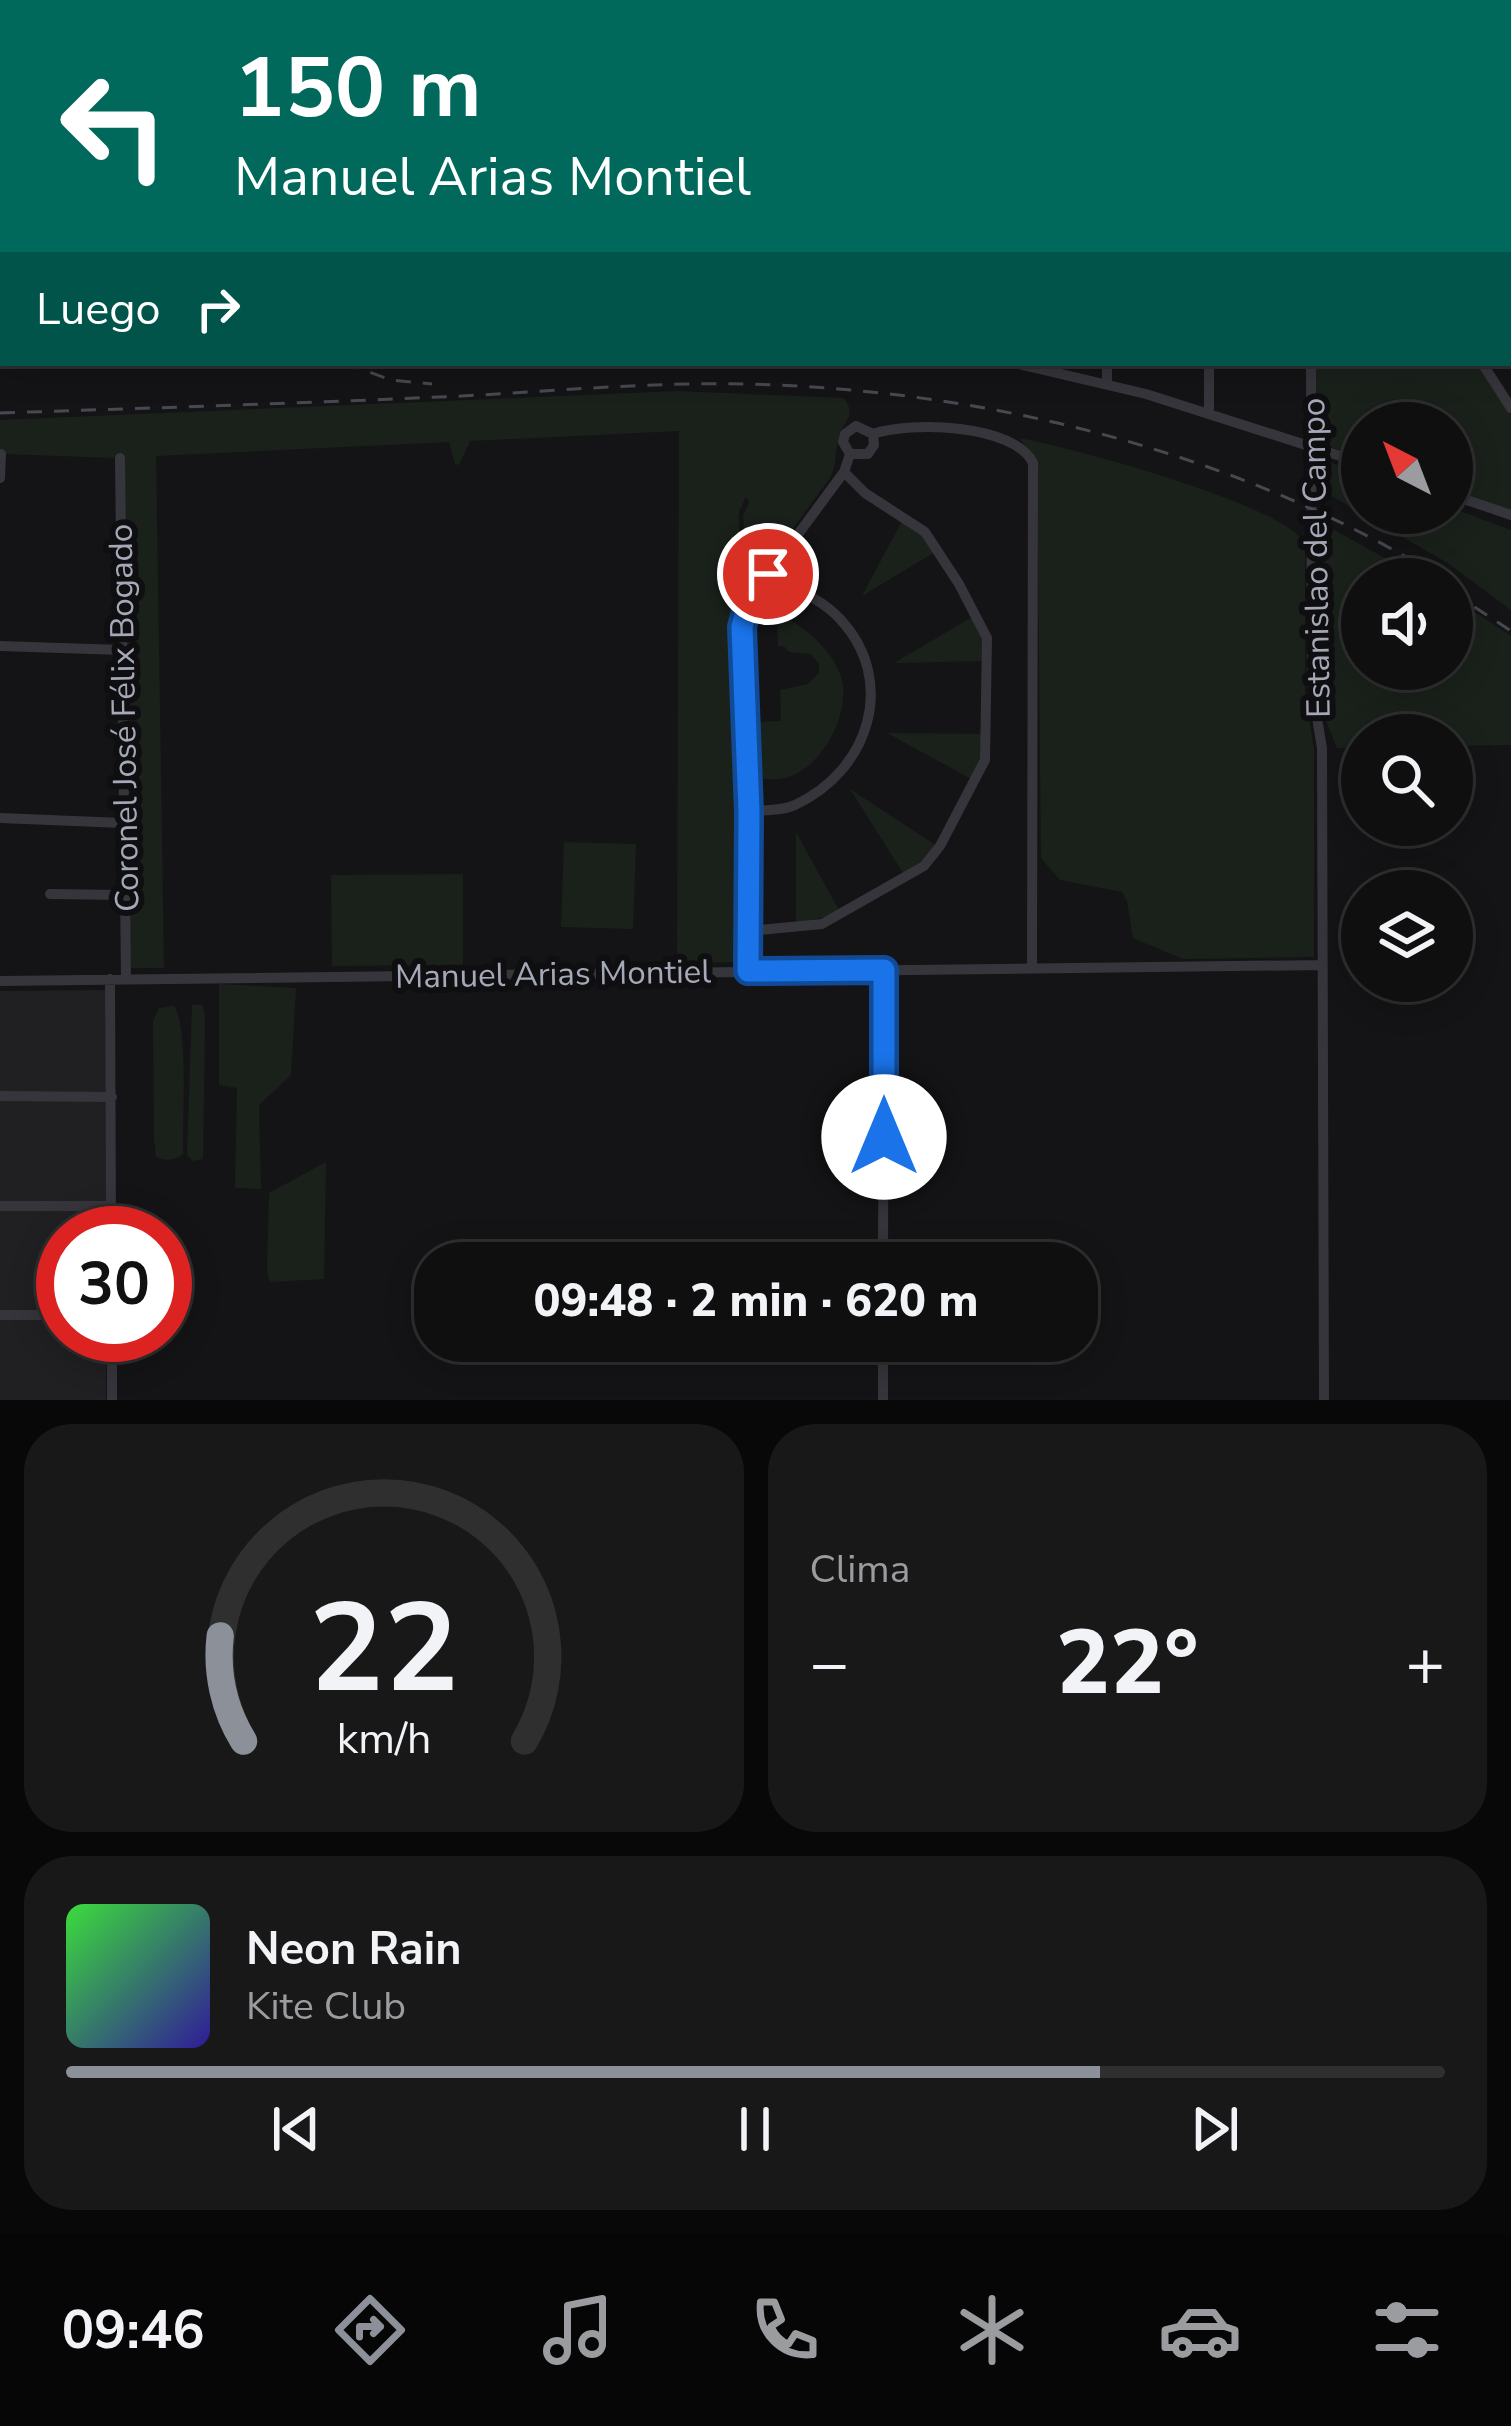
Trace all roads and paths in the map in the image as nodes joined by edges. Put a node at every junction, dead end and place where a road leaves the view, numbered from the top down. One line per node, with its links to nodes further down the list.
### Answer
1 (1027, 366): 6 (street)
2 (1107, 366): 6 (street)
3 (1209, 366): 8 (street)
4 (1311, 366): 10 (street, Estanislao del Campo)
5 (1484, 366): 7 (street)
6 (1108, 385): 8 (street)
7 (1511, 408)
8 (1210, 413): 10 (street)
9 (873, 434): 12 (street); 12 (street); 29 (street)
10 (1311, 445): 13 (street); 28 (street, Estanislao del Campo)
11 (1, 454): 16 (street)
12 (850, 454): 15 (street)
13 (1341, 456)
14 (120, 458): 21 (street, Coronel José Félix Bogado)
15 (844, 472): 19 (street); 27 (street)
16 (0, 478)
17 (1473, 502): 18 (street)
18 (1511, 515)
19 (768, 574): 22 (street); 22 (street)
20 (0, 646): 21 (street)
21 (122, 650): 24 (street, Coronel José Félix Bogado)
22 (749, 812): 27 (street)
23 (0, 818): 24 (street)
24 (123, 823): 26 (street, Coronel José Félix Bogado)
25 (50, 894): 26 (street)
26 (124, 895): 33 (street, Coronel José Félix Bogado)
27 (748, 931): 31 (street)
28 (1322, 965): 29 (street, Manuel Arias Montiel); 47 (street, Estanislao del Campo)
29 (1032, 968): 30 (street, Manuel Arias Montiel)
30 (884, 970): 31 (street, Manuel Arias Montiel); 40 (street)
31 (748, 971): 33 (street, Manuel Arias Montiel)
32 (110, 979): 33 (street, Manuel Arias Montiel); 34 (street, Manuel Arias Montiel); 36 (street)
33 (126, 979)
34 (0, 981)
35 (0, 1096): 36 (street)
36 (112, 1097): 39 (street)
37 (0, 1206): 38 (street)
38 (36, 1206)
39 (111, 1206)
40 (884, 1242)
41 (0, 1315): 42 (street)
42 (36, 1315)
43 (112, 1362): 45 (street)
44 (883, 1362): 46 (street)
45 (112, 1400)
46 (883, 1400)
47 (1324, 1400)

